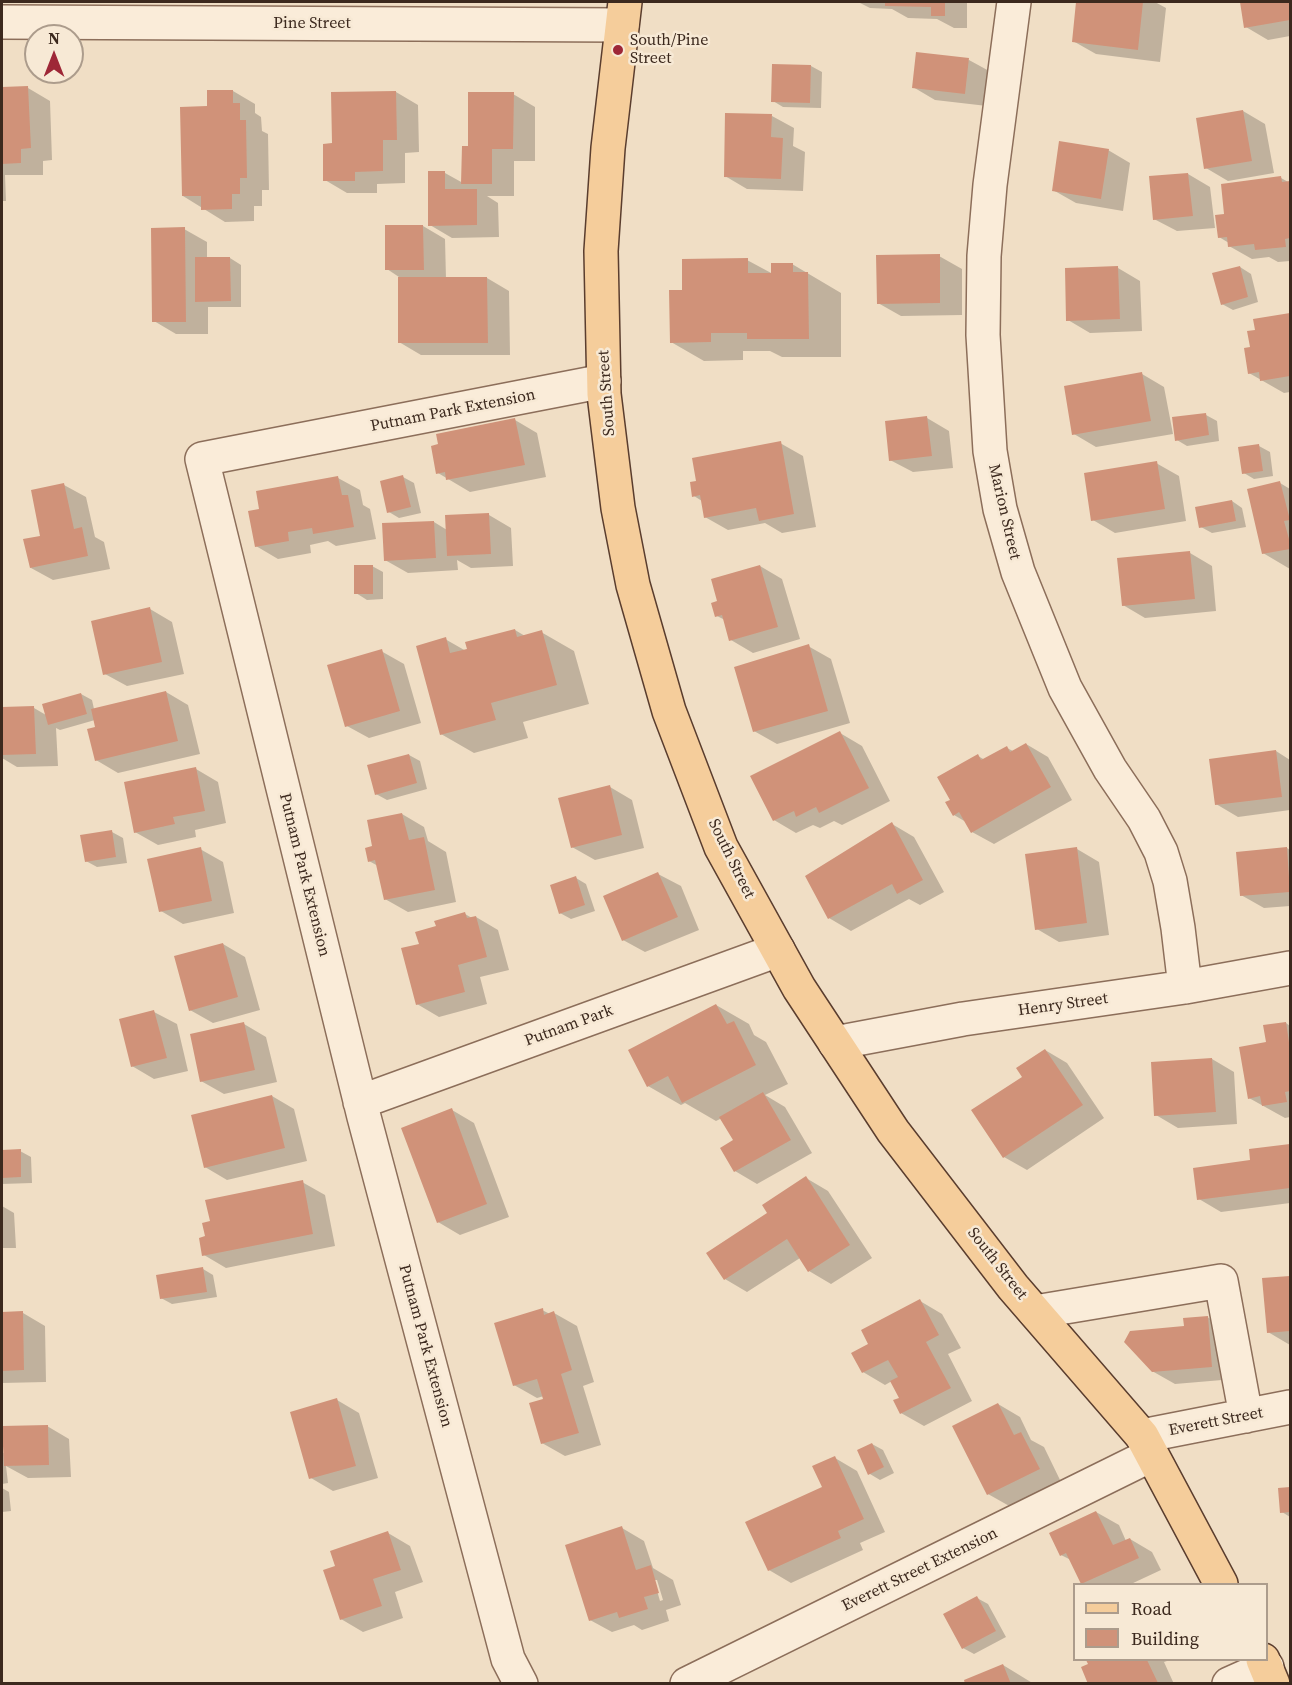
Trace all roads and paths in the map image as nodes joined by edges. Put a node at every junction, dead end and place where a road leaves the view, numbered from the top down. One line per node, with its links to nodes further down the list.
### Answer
1 (1014, 2): 7 (street, Marion Street)
2 (624, 13): 3 (street, Pine Street); 4 (main road, South Street)
3 (2, 22)
4 (604, 381): 5 (main road, South Street); 9 (street, Putnam Park Extension)
5 (778, 950): 8 (main road, South Street); 9 (street, Putnam Park)
6 (1290, 968): 7 (street, Henry Street)
7 (1185, 987): 8 (street, Henry Street)
8 (835, 1043): 10 (main road, South Street)
9 (360, 1102): 16 (street, Putnam Park Extension)
10 (1035, 1312): 12 (street); 13 (main road, South Street)
11 (1290, 1407): 12 (street, Everett Street)
12 (1246, 1416): 13 (street, Everett Street)
13 (1146, 1445): 14 (main road, South Street); 17 (street, Everett Street Extension)
14 (1220, 1583)
15 (1267, 1670): 18 (street)
16 (521, 1683)
17 (687, 1683)
18 (1229, 1683)

